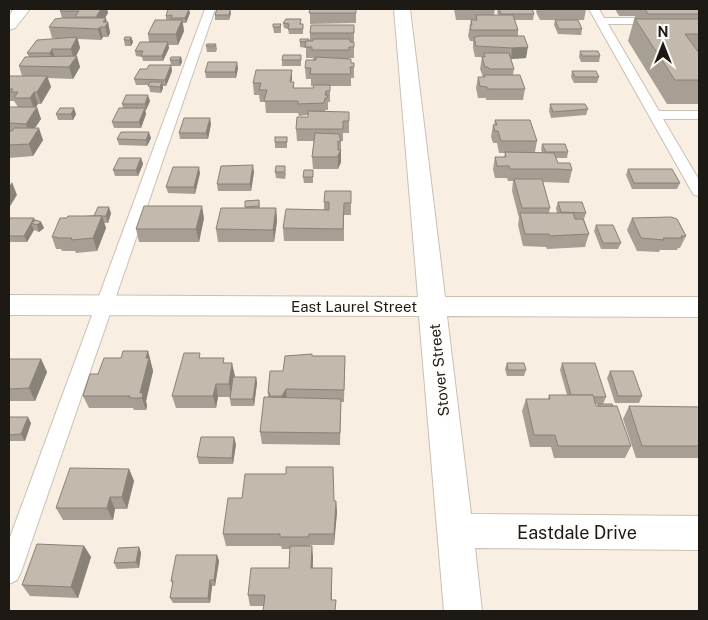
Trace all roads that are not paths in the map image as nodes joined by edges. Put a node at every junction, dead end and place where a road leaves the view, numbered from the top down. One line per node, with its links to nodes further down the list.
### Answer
1 (22, 9): 7 (street)
2 (210, 9): 12 (lane)
3 (402, 9): 13 (street, Stover Street)
4 (594, 9): 5 (lane)
5 (602, 21): 6 (lane); 8 (lane)
6 (699, 22)
7 (9, 25)
8 (655, 115): 9 (lane); 10 (lane)
9 (699, 115)
10 (699, 192)
11 (9, 305): 12 (street, East Laurel Street)
12 (103, 306): 13 (street, East Laurel Street); 17 (lane)
13 (432, 306): 14 (street, East Laurel Street); 15 (street, Stover Street)
14 (699, 306)
15 (455, 531): 16 (street, Eastdale Drive); 18 (street, Stover Street)
16 (699, 533)
17 (9, 572)
18 (463, 611)

